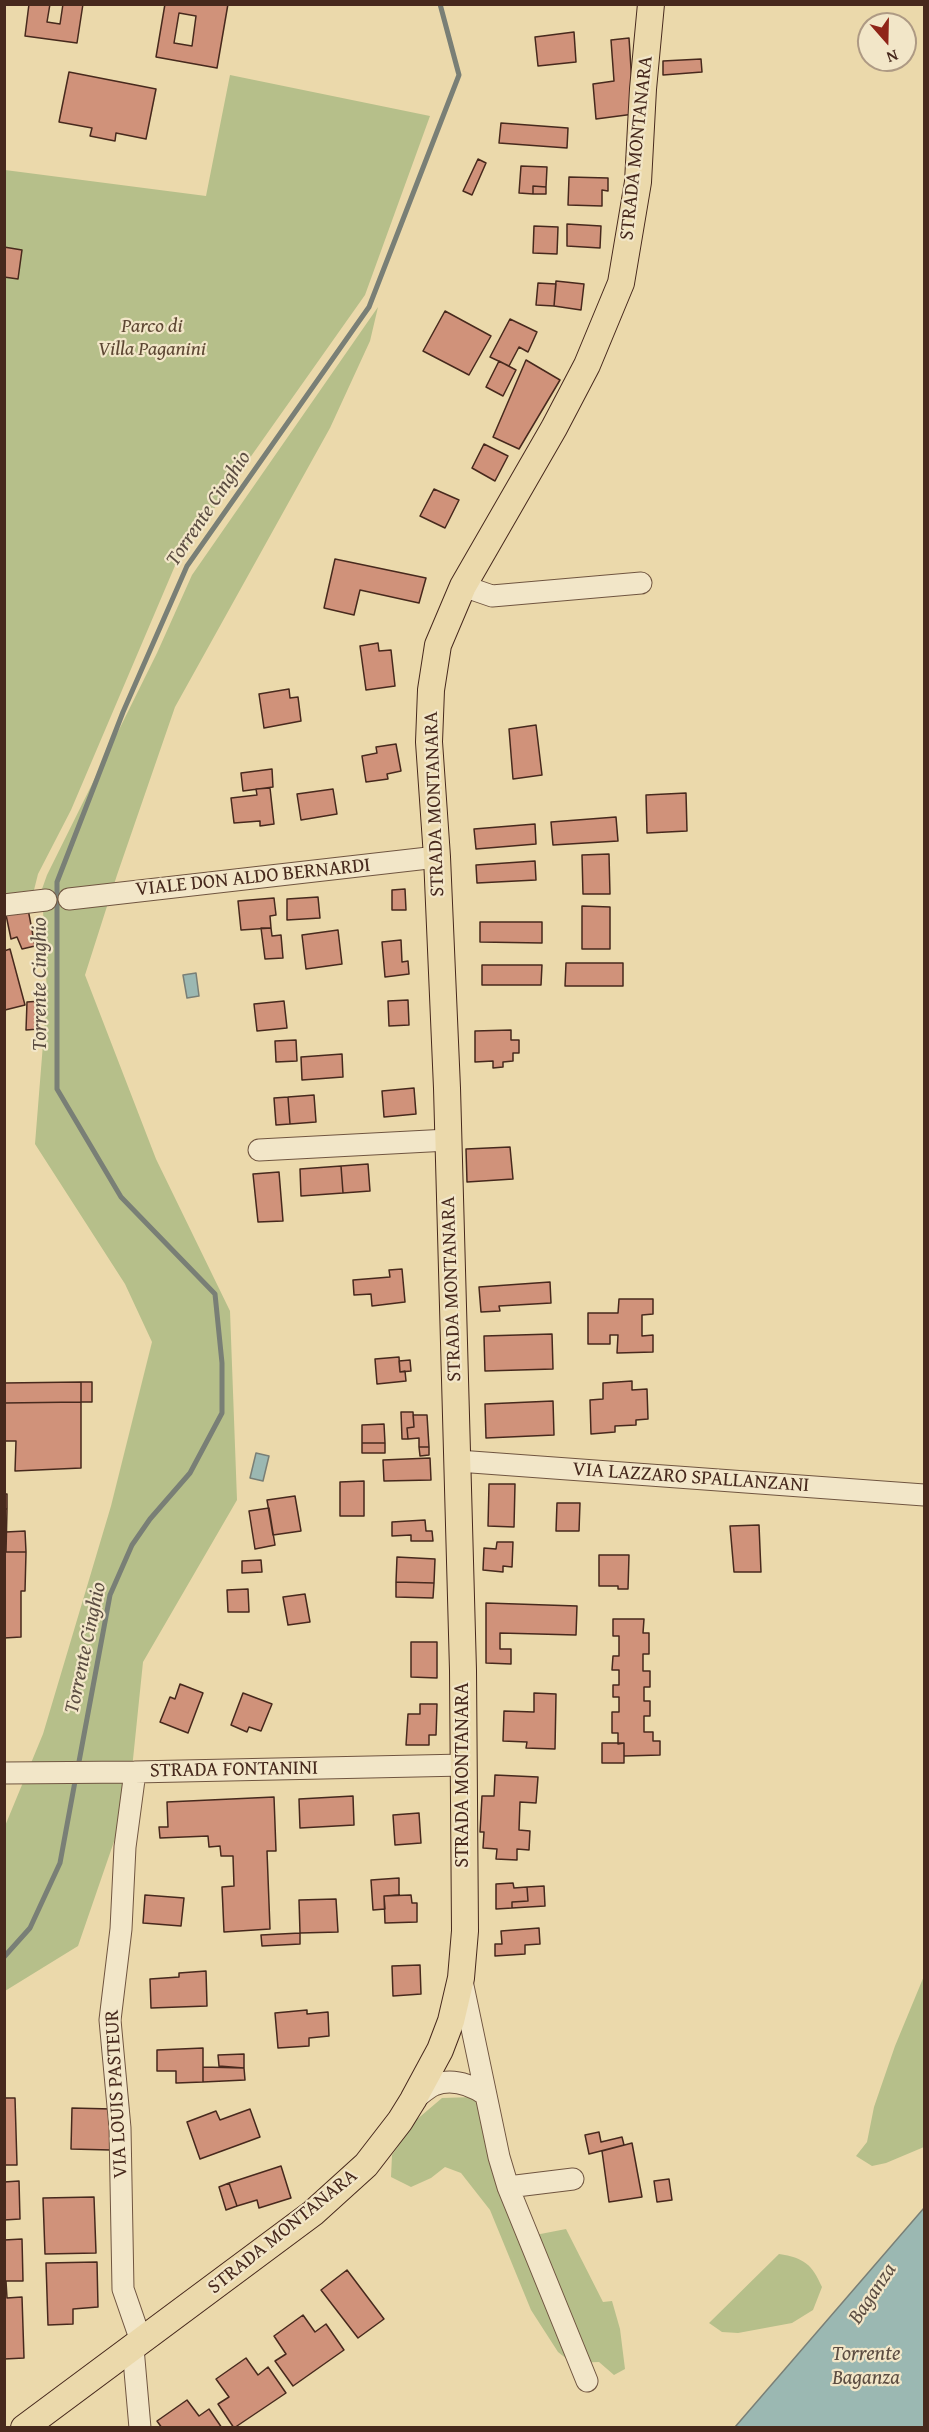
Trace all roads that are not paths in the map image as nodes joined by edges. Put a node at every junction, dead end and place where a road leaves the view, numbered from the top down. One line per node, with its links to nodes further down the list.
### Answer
1 (651, 4): 3 (main road, STRADA MONTANARA)
2 (641, 583): 3 (street)
3 (463, 586): 4 (main road, STRADA MONTANARA)
4 (437, 857): 5 (street, VIALE DON ALDO BERNARDI); 8 (main road, STRADA MONTANARA)
5 (69, 899)
6 (46, 900): 7 (street)
7 (4, 905)
8 (448, 1140): 9 (street); 10 (main road, STRADA MONTANARA)
9 (259, 1150)
10 (458, 1461): 11 (street, VIA LAZZARO SPALLANZANI); 12 (main road, STRADA MONTANARA)
11 (924, 1495)
12 (464, 1765): 13 (street, STRADA FONTANINI); 15 (main road, STRADA MONTANARA)
13 (135, 1772): 14 (street, STRADA FONTANINI); 20 (street, VIA LOUIS PASTEUR)
14 (12, 1773)
15 (461, 1978): 16 (street); 17 (main road, STRADA MONTANARA)
16 (486, 2095): 17 (street); 19 (street)
17 (414, 2100): 20 (main road, STRADA MONTANARA)
18 (573, 2179): 19 (street)
19 (508, 2187): 21 (street)
20 (137, 2345): 22 (main road, STRADA MONTANARA); 23 (street, VIA LOUIS PASTEUR)
21 (587, 2380)
22 (24, 2427)
23 (140, 2427)

